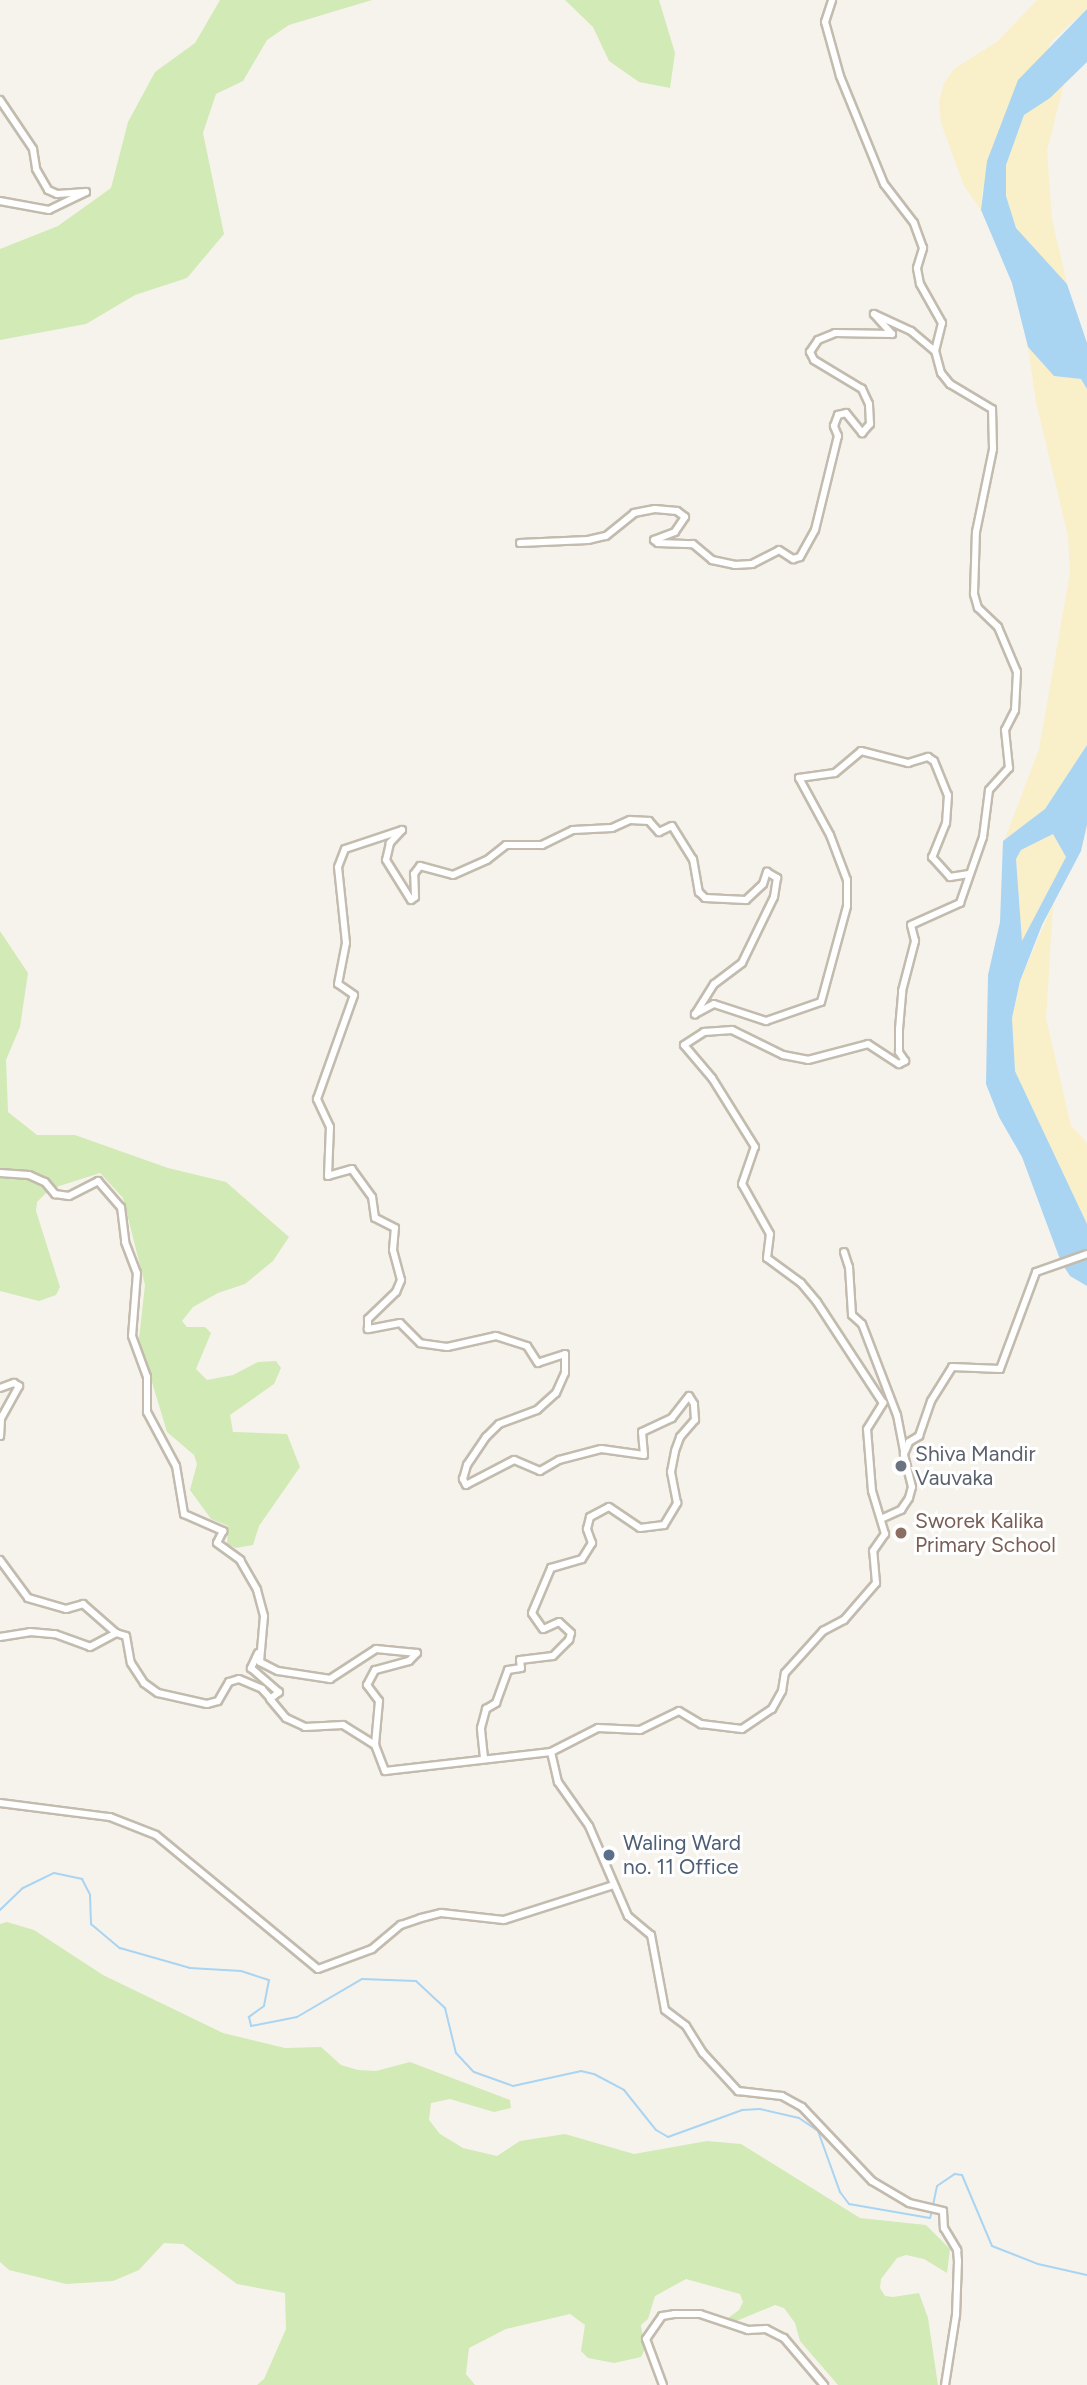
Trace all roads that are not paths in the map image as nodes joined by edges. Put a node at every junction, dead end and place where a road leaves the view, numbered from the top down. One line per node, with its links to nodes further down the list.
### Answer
1 (832, 0): 4 (street)
2 (0, 100): 3 (street)
3 (0, 201)
4 (935, 351): 5 (street); 6 (street)
5 (520, 543)
6 (969, 874): 13 (street); 21 (street)
7 (0, 1173): 17 (street)
8 (844, 1252): 12 (street)
9 (1087, 1254): 12 (street)
10 (0, 1388): 11 (street)
11 (0, 1436)
12 (904, 1452): 13 (street)
13 (883, 1518): 20 (street)
14 (0, 1560): 15 (street)
15 (116, 1633): 16 (street); 18 (street)
16 (0, 1637)
17 (258, 1653): 18 (street); 19 (street)
18 (270, 1698): 19 (street)
19 (375, 1745): 21 (street)
20 (551, 1752): 21 (street); 23 (street)
21 (484, 1758)
22 (0, 1803): 23 (street)
23 (614, 1885): 26 (street)
24 (663, 2385): 25 (street)
25 (824, 2385)
26 (945, 2385)

